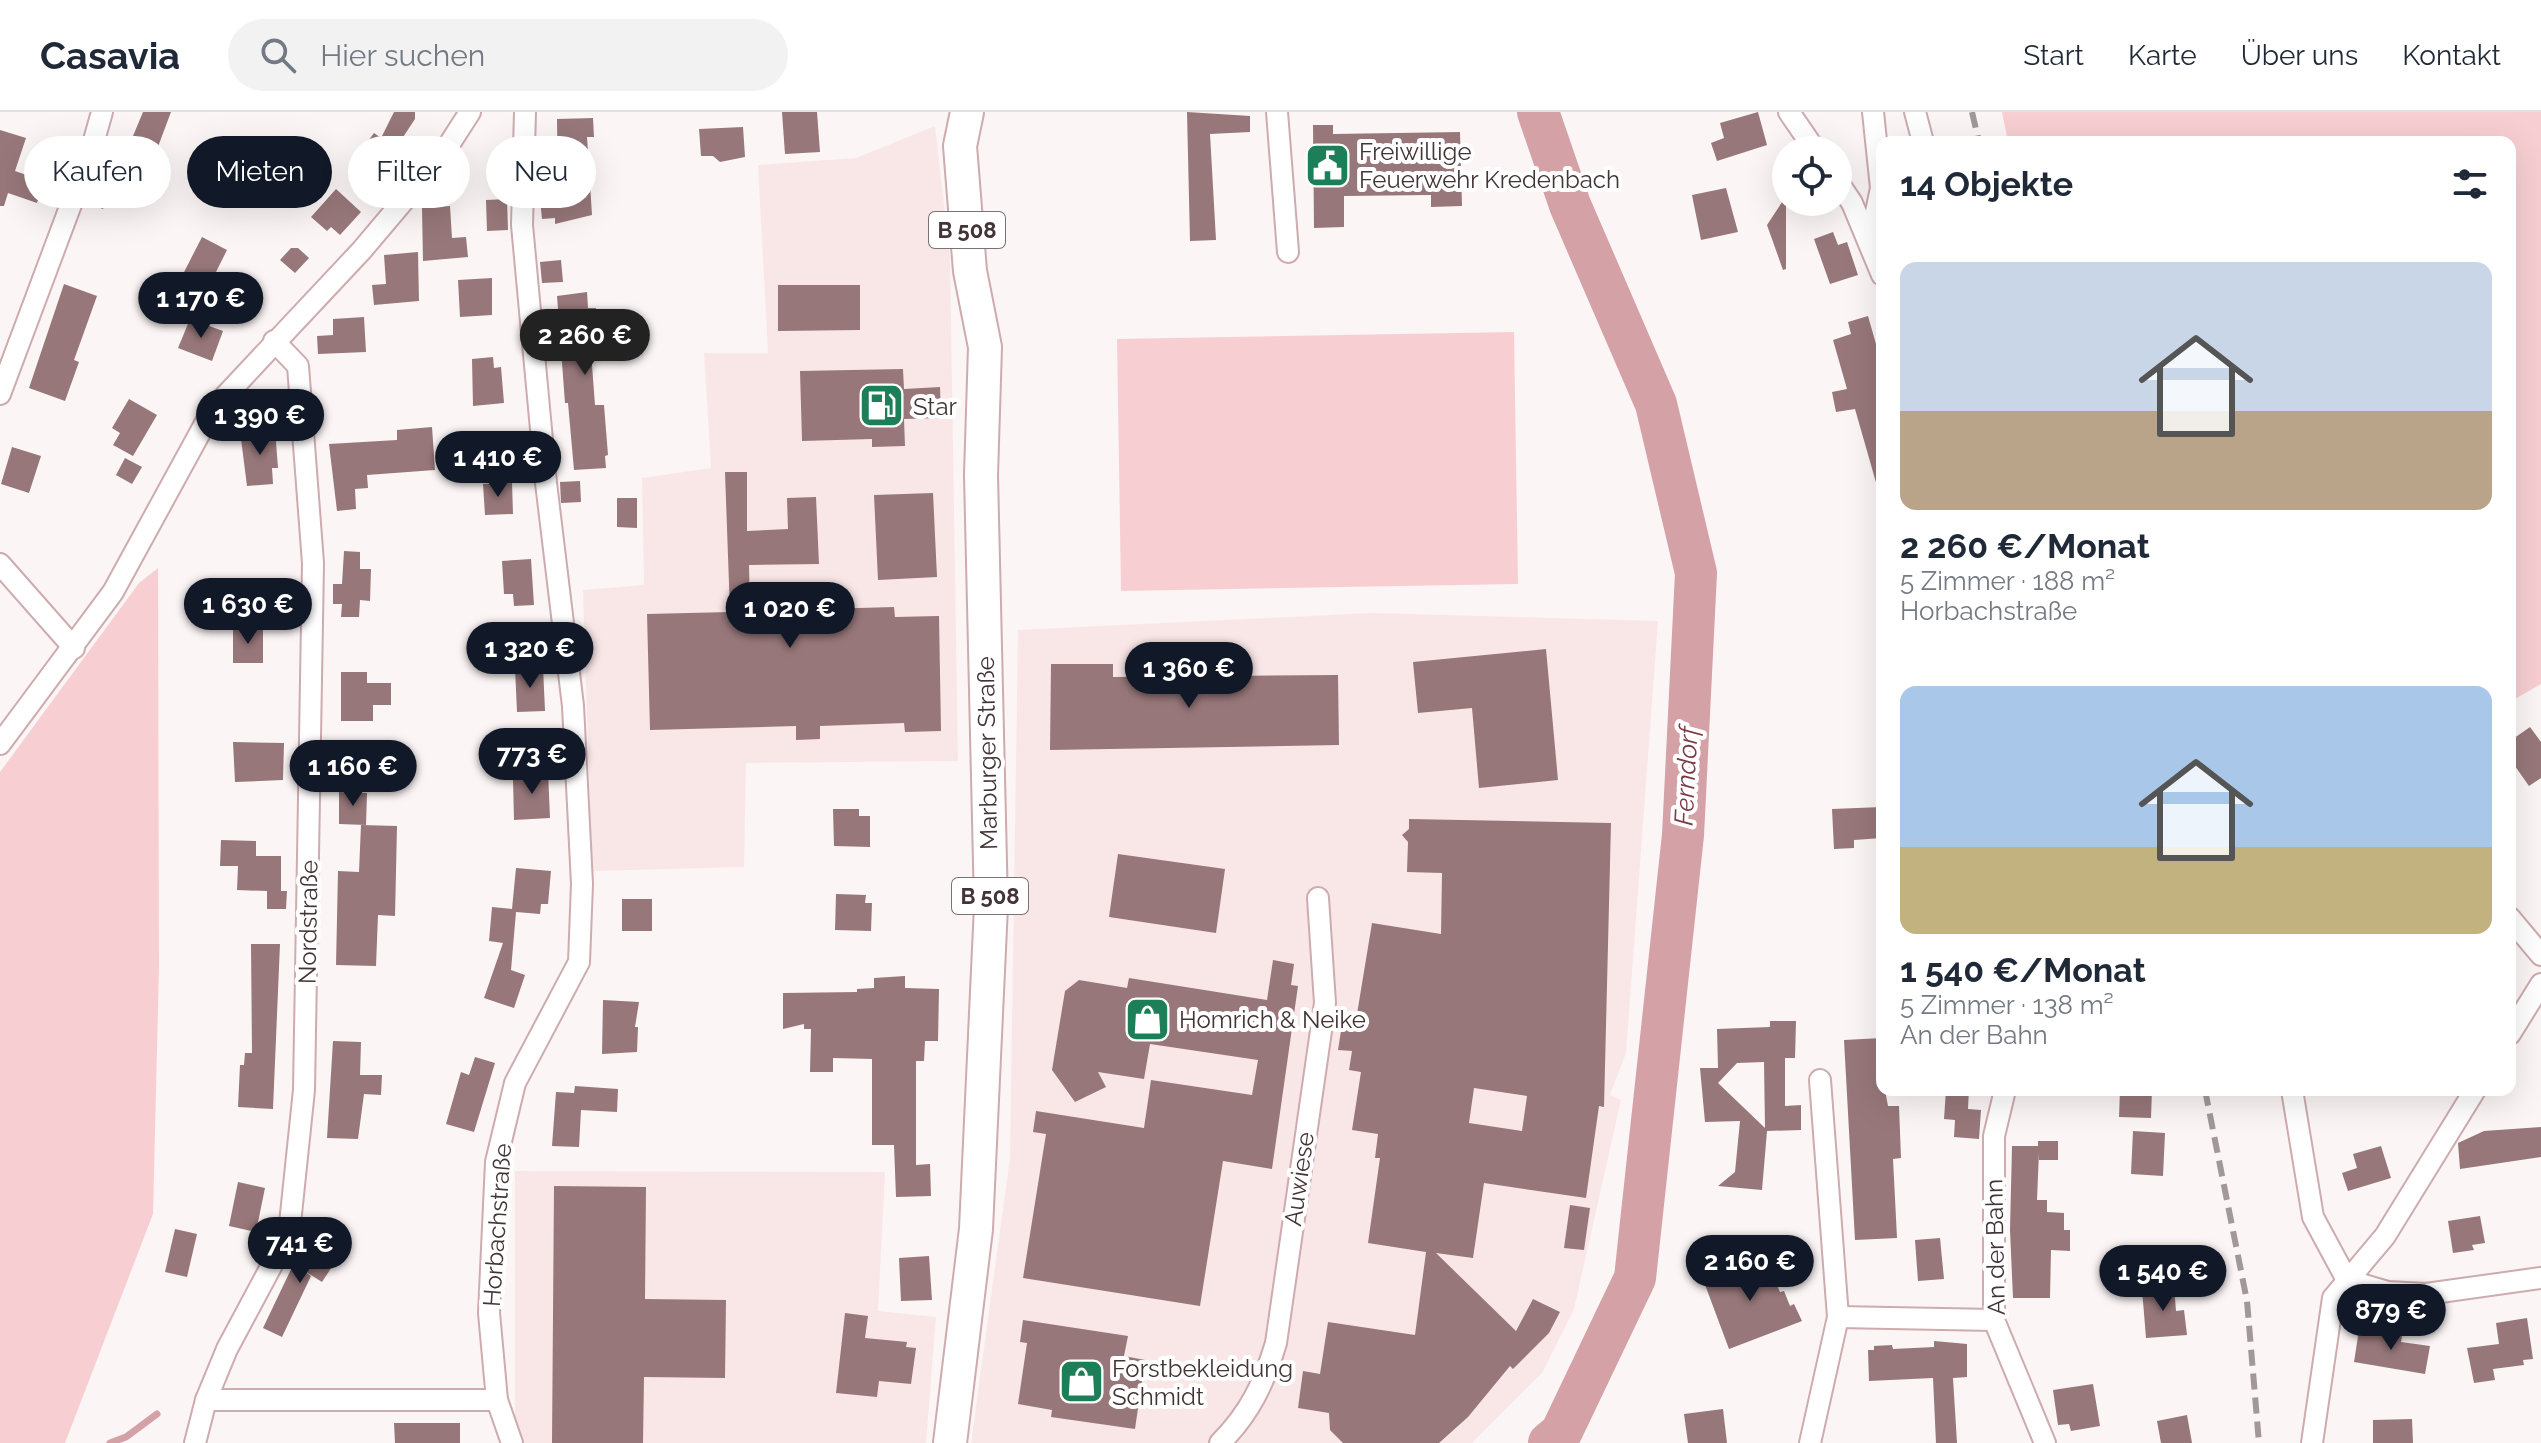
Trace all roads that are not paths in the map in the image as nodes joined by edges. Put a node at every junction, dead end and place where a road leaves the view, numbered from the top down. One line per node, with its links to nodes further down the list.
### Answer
1 (102, 112): 18 (street)
2 (470, 112): 17 (street)
3 (525, 112): 36 (street, Horbachstraße)
4 (967, 112): 39 (main road, Marburger Straße / B 508)
5 (1277, 112): 15 (street)
6 (1789, 112): 9 (street)
7 (1873, 112): 11 (street)
8 (1915, 112): 10 (street)
9 (1805, 136)
10 (1921, 136)
11 (1876, 140)
12 (1852, 208): 14 (street)
13 (1876, 212): 14 (street)
14 (1870, 241): 16 (street)
15 (1288, 252)
16 (1876, 258)
17 (274, 341): 20 (street); 35 (street, Nordstraße)
18 (0, 394)
19 (0, 564): 20 (street)
20 (74, 648): 21 (street)
21 (0, 744)
22 (1318, 898): 40 (street, Auwiese)
23 (2516, 925): 24 (street)
24 (2541, 955)
25 (2541, 984): 26 (street)
26 (2516, 1024)
27 (1820, 1080): 33 (street)
28 (2004, 1096): 34 (street, An der Bahn)
29 (2293, 1096): 32 (street)
30 (2471, 1096): 32 (street)
31 (2541, 1278): 32 (street)
32 (2347, 1280): 43 (street)
33 (1838, 1317): 34 (street); 41 (street)
34 (1994, 1320): 42 (street, An der Bahn)
35 (206, 1400): 36 (street); 37 (street, Nordstraße)
36 (497, 1400): 38 (street, Horbachstraße)
37 (195, 1443)
38 (512, 1443)
39 (950, 1443)
40 (1220, 1443)
41 (1810, 1443)
42 (2045, 1443)
43 (2312, 1443)

